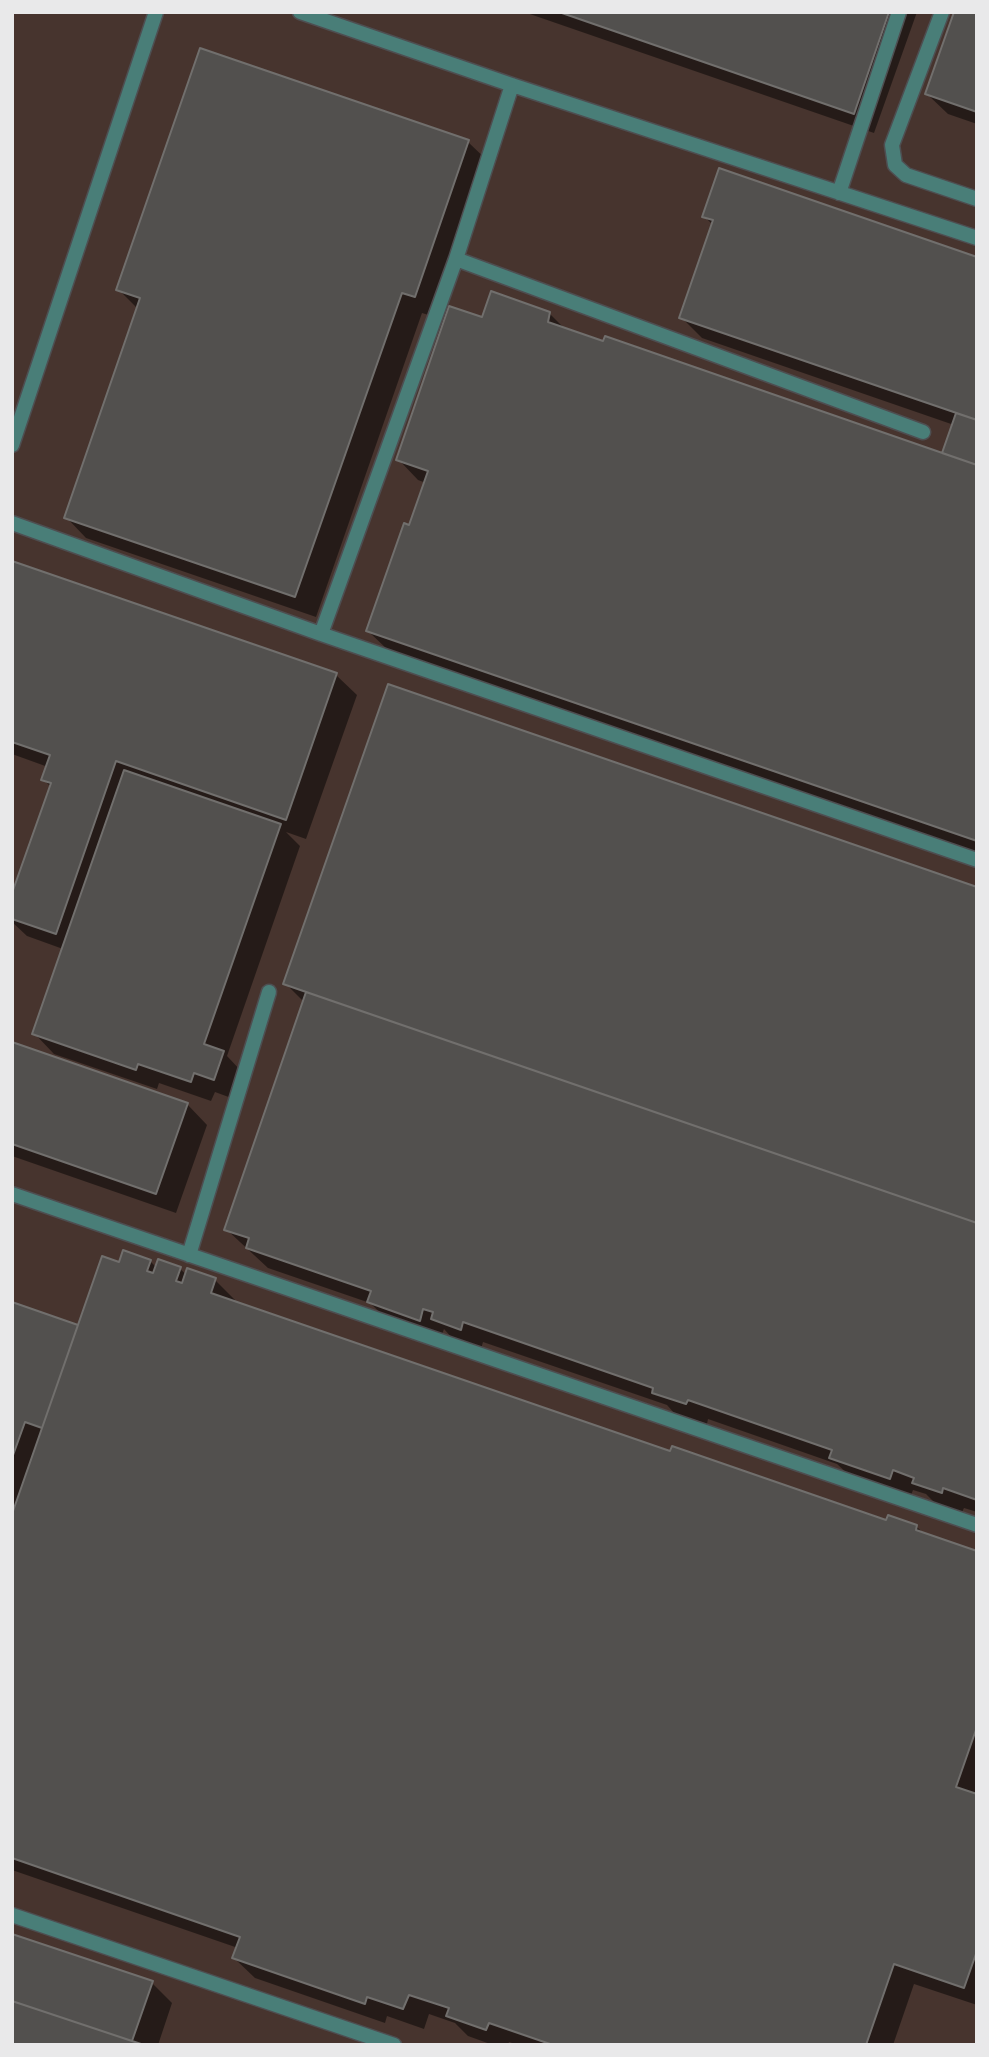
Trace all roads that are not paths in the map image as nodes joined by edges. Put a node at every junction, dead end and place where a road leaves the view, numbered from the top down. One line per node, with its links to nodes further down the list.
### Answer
1 (156, 12): 11 (lane)
2 (300, 12): 5 (lane)
3 (899, 12): 6 (lane)
4 (942, 12): 7 (lane)
5 (512, 85): 6 (lane); 9 (lane)
6 (839, 193): 8 (lane)
7 (977, 199)
8 (977, 238)
9 (456, 259): 10 (lane); 13 (lane)
10 (923, 432)
11 (12, 445)
12 (12, 523): 13 (lane)
13 (321, 634): 14 (lane)
14 (977, 860)
15 (269, 992): 17 (lane)
16 (12, 1194): 17 (lane)
17 (189, 1255): 18 (lane)
18 (977, 1525)
19 (12, 1915): 20 (lane)
20 (394, 2045)

